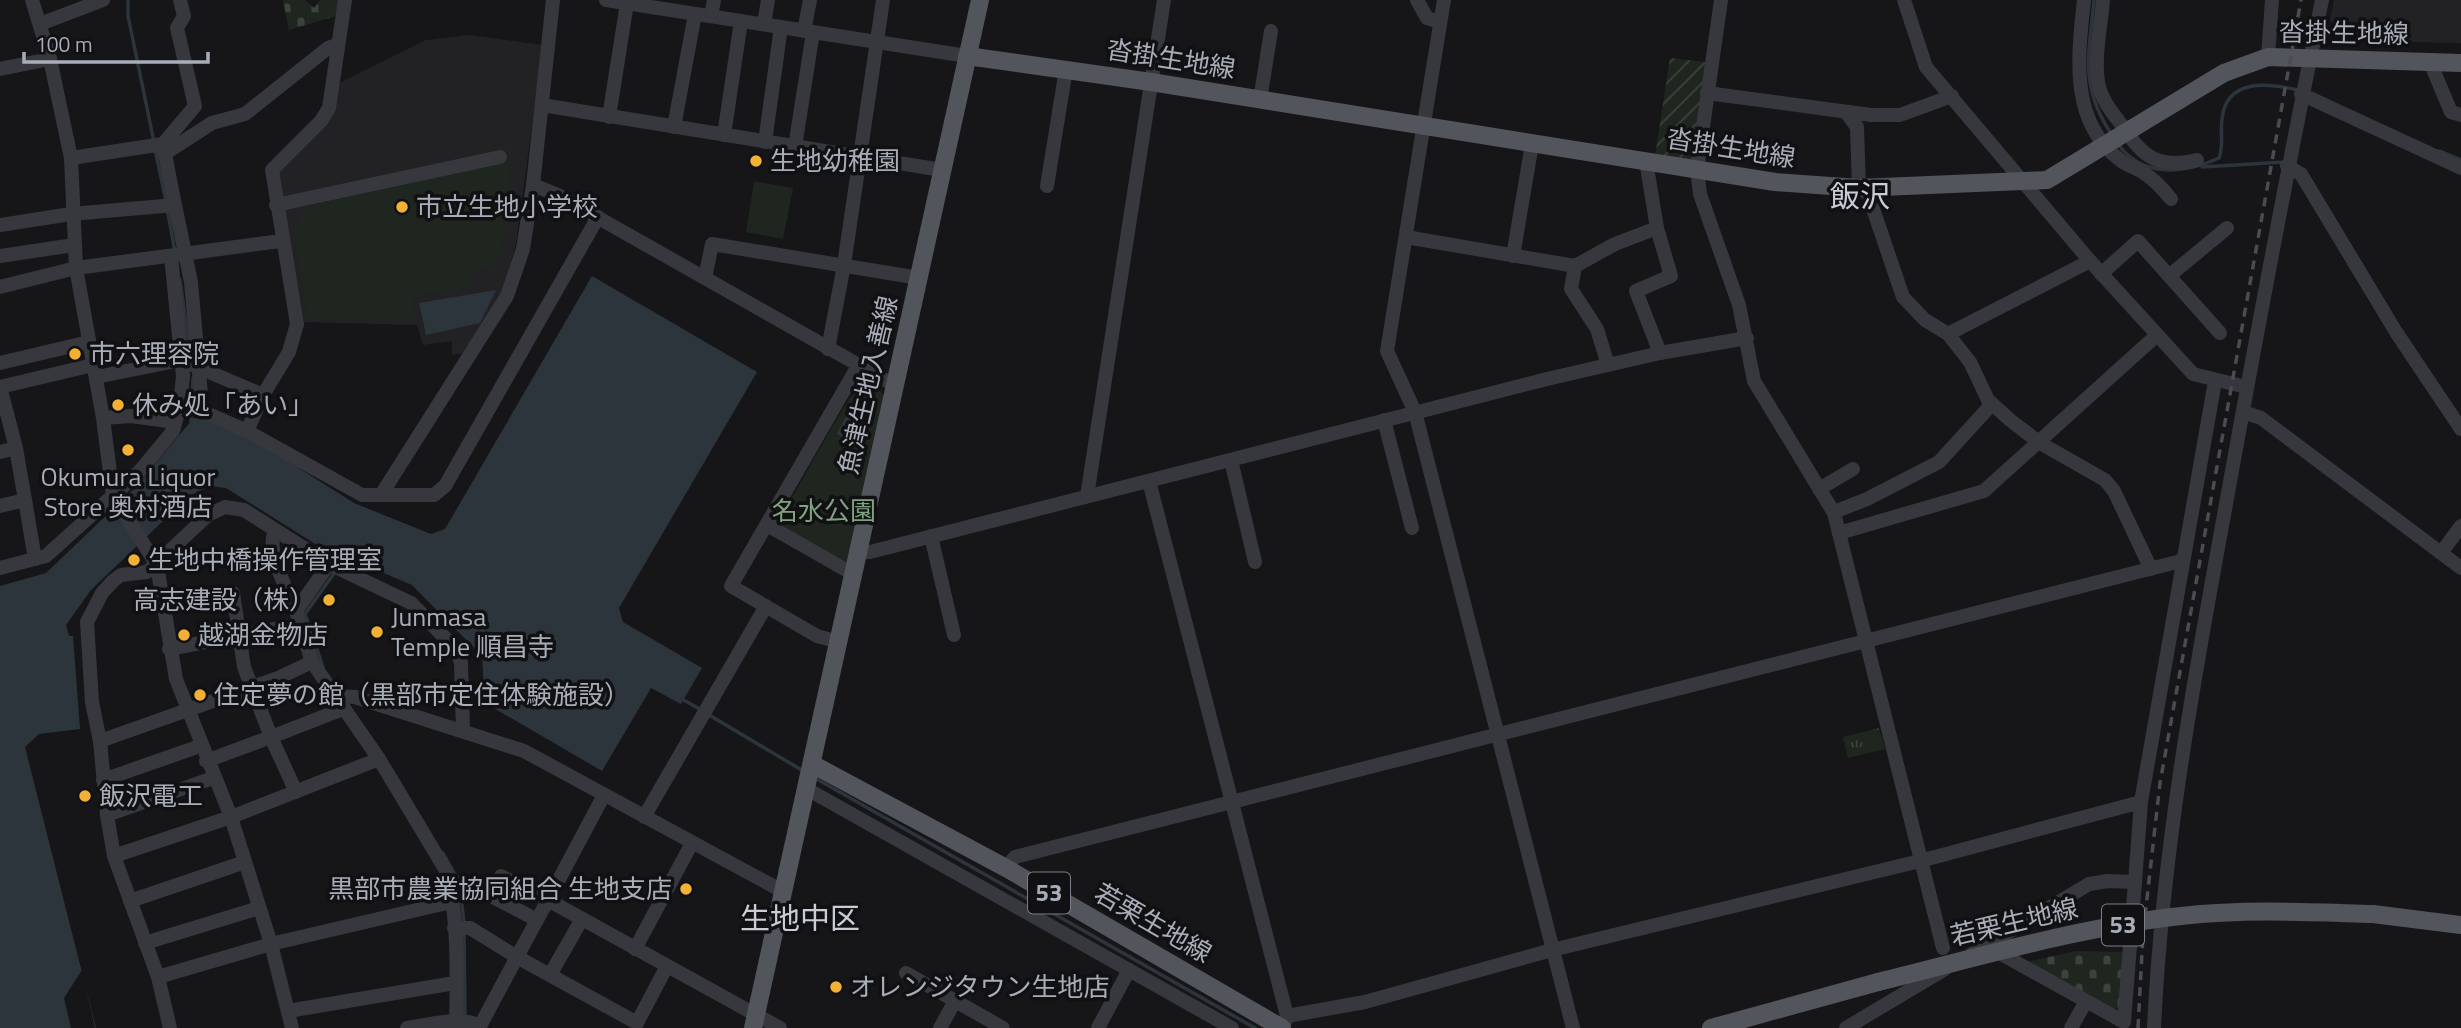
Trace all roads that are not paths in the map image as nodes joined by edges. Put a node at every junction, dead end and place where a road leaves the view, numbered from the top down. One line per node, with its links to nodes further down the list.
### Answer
1 (33, 0): 27 (street)
2 (103, 0): 27 (street)
3 (180, 0): 58 (street)
4 (345, 0): 33 (street)
5 (554, 0): 47 (street)
6 (606, 0): 21 (street)
7 (714, 0): 24 (street)
8 (768, 0): 28 (street)
9 (810, 0): 30 (street)
10 (883, 0): 32 (street)
11 (980, 0): 34 (main road, 魚津生地入善線)
12 (1164, 0): 42 (street)
13 (1417, 0): 26 (street)
14 (1444, 0): 26 (street)
15 (1721, 0): 43 (street)
16 (1904, 0): 45 (street)
17 (2084, 0): 54 (street)
18 (2103, 0): 54 (street)
19 (2272, 0): 35 (street)
20 (2322, 0): 37 (street)
21 (627, 3): 22 (street); 50 (street)
22 (664, 4): 23 (street)
23 (695, 14): 24 (street); 51 (street)
24 (711, 16): 25 (street)
25 (741, 21): 28 (street); 53 (street)
26 (1440, 22): 52 (street)
27 (40, 24): 36 (street)
28 (764, 24): 29 (street)
29 (781, 27): 30 (street); 55 (street)
30 (809, 31): 32 (street); 57 (street)
31 (1270, 31): 46 (street)
32 (877, 42): 34 (street); 60 (street)
33 (338, 45): 58 (street); 74 (street)
34 (967, 56): 41 (main road, 沓掛生地線); 67 (main road, 魚津生地入善線)
35 (2268, 57): 37 (main road, 沓掛生地線); 54 (main road, 沓掛生地線)
36 (50, 59): 40 (street); 61 (street)
37 (2310, 59): 38 (main road, 沓掛生地線); 44 (street)
38 (2430, 62): 39 (main road, 沓掛生地線); 49 (street)
39 (2461, 63)
40 (0, 69)
41 (1066, 69): 42 (main road, 沓掛生地線); 70 (street)
42 (1151, 82): 46 (main road, 沓掛生地線); 131 (street)
43 (1707, 93): 48 (street); 65 (street)
44 (2301, 94): 64 (street); 66 (street)
45 (1952, 96): 48 (street); 68 (street)
46 (1260, 100): 52 (main road, 沓掛生地線)
47 (541, 105): 50 (street); 69 (street)
48 (1846, 112): 71 (street)
49 (2461, 115)
50 (609, 117): 51 (street)
51 (674, 127): 53 (street)
52 (1424, 128): 56 (main road, 沓掛生地線); 80 (street)
53 (724, 135): 55 (street)
54 (2116, 140): 62 (street); 68 (main road, 沓掛生地線); 72 (street)
55 (765, 142): 57 (street)
56 (1532, 144): 63 (main road, 沓掛生地線); 86 (street)
57 (795, 146): 60 (street)
58 (164, 149): 61 (street); 73 (street)
59 (500, 157): 74 (street)
60 (861, 157): 67 (street); 88 (street)
61 (71, 158): 75 (street)
62 (2197, 160)
63 (1646, 161): 65 (main road, 沓掛生地線); 78 (street)
64 (2287, 166): 112 (street); 121 (street)
65 (1697, 169): 71 (main road, 沓掛生地線); 99 (street)
66 (2461, 169)
67 (942, 170): 94 (main road, 魚津生地入善線)
68 (2020, 183): 71 (main road, 沓掛生地線); 87 (street)
69 (533, 185): 76 (street); 130 (street)
70 (1047, 186)
71 (1863, 188): 97 (street)
72 (2171, 199)
73 (175, 205): 75 (street); 83 (street)
74 (276, 205): 81 (street)
75 (71, 214): 77 (street); 82 (street)
76 (598, 217): 93 (street); 130 (street)
77 (0, 225)
78 (1657, 228): 89 (street); 102 (street)
79 (2227, 228): 92 (street)
80 (1406, 237): 86 (street); 115 (street)
81 (281, 241): 83 (street); 113 (street)
82 (74, 245): 84 (street); 90 (street)
83 (186, 254): 85 (street); 107 (street)
84 (0, 256)
85 (171, 256): 90 (street); 103 (street)
86 (1513, 256): 89 (street)
87 (2090, 261): 91 (street); 97 (street)
88 (844, 265): 93 (street); 94 (street); 101 (street)
89 (1575, 266): 105 (street)
90 (76, 268): 95 (street); 100 (street)
91 (2101, 274): 92 (street); 98 (street)
92 (2169, 276): 96 (street)
93 (705, 278): 101 (street)
94 (919, 278): 110 (main road, 魚津生地入善線)
95 (0, 287)
96 (2220, 333)
97 (1948, 334): 114 (street)
98 (2157, 335): 109 (street); 123 (street)
99 (1747, 338): 102 (street); 129 (street)
100 (89, 342): 104 (street); 108 (street)
101 (828, 349): 106 (street)
102 (1660, 353): 105 (street)
103 (181, 360): 107 (street); 108 (street); 120 (street)
104 (0, 363)
105 (1608, 365): 115 (street)
106 (859, 366): 110 (street); 136 (street)
107 (199, 367): 113 (street); 122 (street)
108 (94, 371): 111 (street); 118 (street)
109 (2215, 381): 112 (street); 146 (street)
110 (894, 385): 142 (main road, 魚津生地入善線)
111 (0, 387): 117 (street)
112 (2246, 387): 116 (street)
113 (263, 395): 122 (street)
114 (1992, 404): 123 (street); 135 (street)
115 (1415, 412): 119 (street); 167 (street)
116 (2243, 412): 143 (street); 222 (street)
117 (4, 416): 124 (street)
118 (103, 418): 120 (street); 132 (street)
119 (1384, 421): 126 (street); 138 (street)
120 (176, 422): 132 (street)
121 (2461, 429)
122 (247, 431): 130 (street)
123 (2040, 443): 140 (street); 151 (street)
124 (16, 448): 125 (street); 133 (street)
125 (0, 452)
126 (1231, 460): 128 (street); 147 (street)
127 (1853, 469): 129 (street)
128 (1149, 481): 131 (street); 179 (street)
129 (1819, 489): 135 (street)
130 (381, 495)
131 (1087, 496): 141 (street)
132 (115, 499): 144 (street); 145 (street)
133 (25, 500): 134 (street); 144 (street)
134 (0, 506)
135 (1834, 512): 140 (street)
136 (767, 525): 152 (street); 154 (street)
137 (2461, 526): 143 (street)
138 (1412, 528)
139 (275, 531): 145 (street); 148 (street); 155 (street)
140 (1839, 533): 159 (street)
141 (931, 536): 142 (street); 156 (street)
142 (858, 552): 152 (main road, 魚津生地入善線)
143 (2441, 553): 150 (street)
144 (35, 559): 149 (street)
145 (155, 561): 160 (street); 169 (street)
146 (2181, 561): 151 (street); 180 (street)
147 (1255, 562)
148 (329, 564): 155 (street); 166 (street)
149 (0, 568)
150 (2461, 568)
151 (2151, 569): 159 (street)
152 (853, 574): 158 (main road, 魚津生地入善線)
153 (233, 593): 157 (street)
154 (766, 606): 158 (street); 183 (street)
155 (298, 618): 157 (street); 161 (street)
156 (954, 635)
157 (237, 636): 160 (street); 162 (street)
158 (839, 642): 173 (main road, 魚津生地入善線)
159 (1866, 642): 167 (street); 186 (street)
160 (169, 649): 164 (street)
161 (312, 662): 162 (street); 163 (street)
162 (252, 687): 164 (street); 168 (street)
163 (334, 696): 165 (street); 166 (street)
164 (187, 709): 169 (street); 170 (street)
165 (343, 709): 168 (street); 171 (street)
166 (463, 730): 178 (street)
167 (1499, 734): 179 (street); 206 (street)
168 (271, 737): 172 (street); 177 (street)
169 (100, 741): 175 (street)
170 (200, 746): 172 (street); 175 (street)
171 (379, 759): 177 (street); 191 (street)
172 (206, 761): 174 (street)
173 (812, 764): 176 (main road, 魚津生地入善線); 188 (main road, 若栗生地線 / 53)
174 (213, 778): 181 (street); 182 (street)
175 (103, 780): 181 (street)
176 (807, 789): 192 (main road, 魚津生地入善線); 209 (street)
177 (296, 792): 182 (street)
178 (604, 795): 183 (street); 193 (street)
179 (1232, 802): 188 (street); 219 (street)
180 (2141, 802): 186 (street); 190 (street)
181 (107, 815): 185 (street)
182 (231, 817): 185 (street); 187 (street)
183 (644, 817): 184 (street)
184 (692, 843): 192 (street); 205 (street)
185 (114, 856): 194 (street)
186 (1920, 861): 204 (street); 206 (street)
187 (245, 862): 194 (street); 196 (street)
188 (1006, 868): 219 (main road, 若栗生地線 / 53)
189 (501, 876): 193 (street)
190 (2135, 882): 203 (street); 215 (street)
191 (450, 883): 195 (street); 198 (street)
192 (784, 892): 217 (main road, 魚津生地入善線)
193 (548, 900): 197 (street); 198 (street)
194 (130, 901): 201 (street)
195 (451, 902): 200 (street); 202 (street)
196 (259, 908): 201 (street); 202 (street)
197 (583, 919): 205 (street); 211 (street)
198 (537, 920): 207 (street)
199 (2461, 925): 232 (main road, 若栗生地線 / 53, bridge)
200 (454, 928): 207 (street); 213 (street)
201 (145, 943): 212 (street)
202 (271, 944): 212 (street); 216 (street)
203 (1986, 946): 215 (street); 233 (street)
204 (1943, 948)
205 (635, 949): 208 (street)
206 (1552, 950): 219 (street); 231 (street)
207 (517, 957): 211 (street); 220 (street)
208 (667, 966): 217 (street); 221 (street)
209 (1129, 970): 229 (street); 230 (street)
210 (906, 973): 214 (street)
211 (550, 975): 221 (street)
212 (158, 977): 223 (street)
213 (455, 983): 216 (street); 218 (street)
214 (954, 1001): 227 (street); 228 (street)
215 (2085, 1003): 234 (street)
216 (288, 1011): 224 (street)
217 (755, 1021): 226 (street)
218 (456, 1024): 220 (street); 225 (street)
219 (1284, 1024)
220 (478, 1026)
221 (641, 1026)
222 (2156, 1027)
223 (170, 1028)
224 (292, 1028)
225 (407, 1028)
226 (780, 1028)
227 (940, 1028)
228 (1003, 1028)
229 (1098, 1028)
230 (1233, 1028)
231 (1573, 1028)
232 (1711, 1028)
233 (1846, 1028)
234 (2071, 1028)

